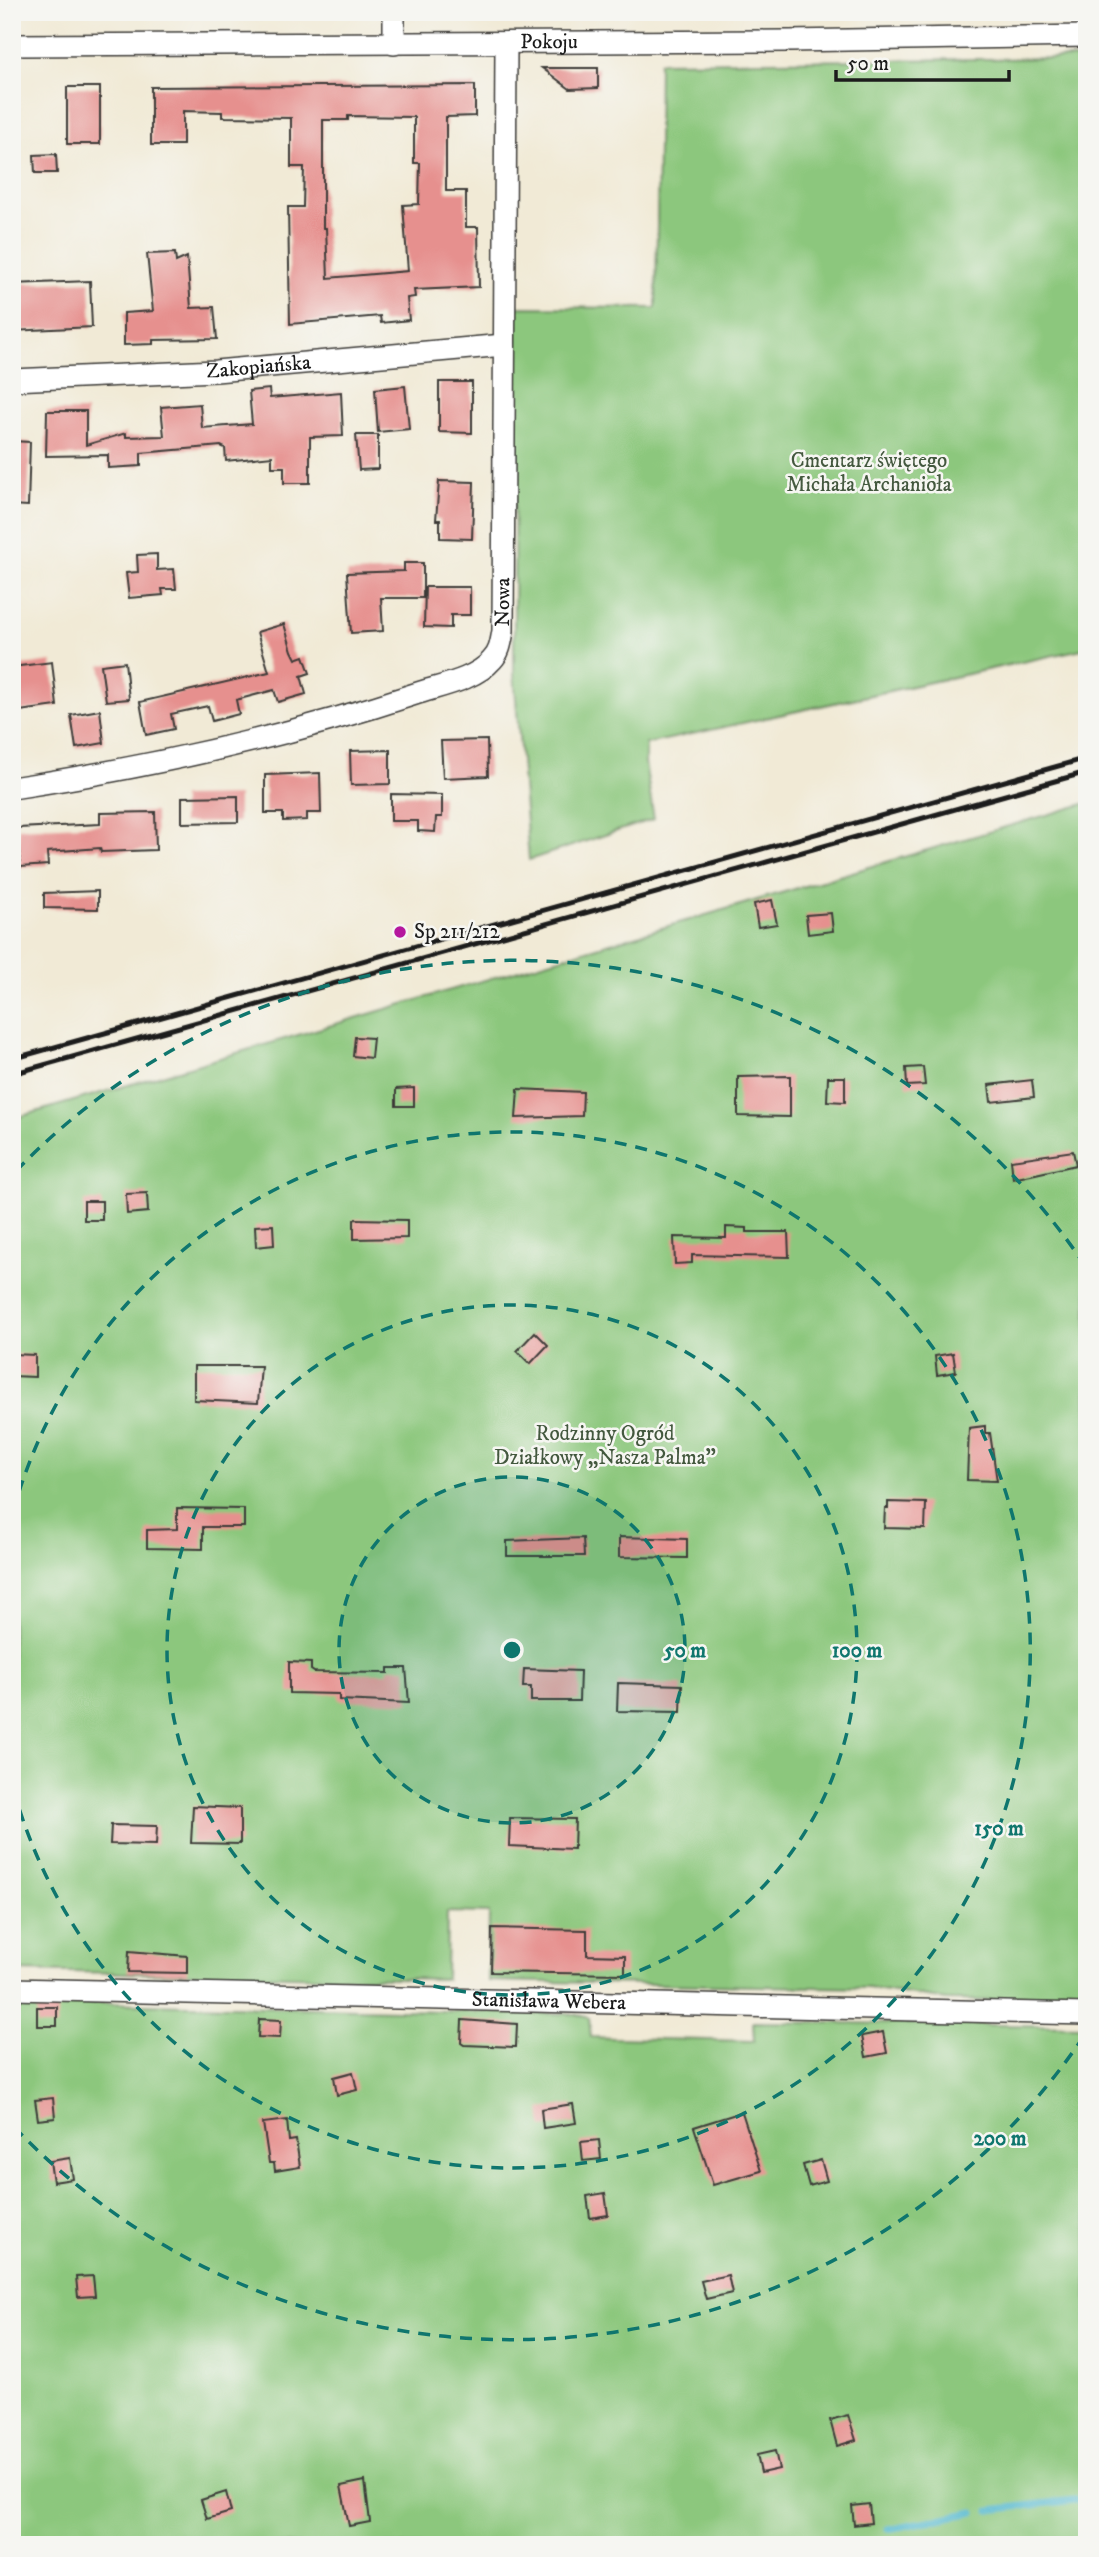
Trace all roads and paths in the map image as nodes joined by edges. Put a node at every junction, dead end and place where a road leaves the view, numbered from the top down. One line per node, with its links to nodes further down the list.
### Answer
1 (394, 12): 4 (street)
2 (1087, 36): 3 (street, Pokoju)
3 (506, 43): 4 (street, Pokoju); 6 (street, Nowa)
4 (394, 44): 5 (street, Pokoju)
5 (12, 45)
6 (504, 345): 7 (street, Zakopiańska); 8 (street, Nowa)
7 (12, 380)
8 (12, 788)
9 (12, 1989): 10 (street, Stanisława Webera)
10 (1087, 2014)

